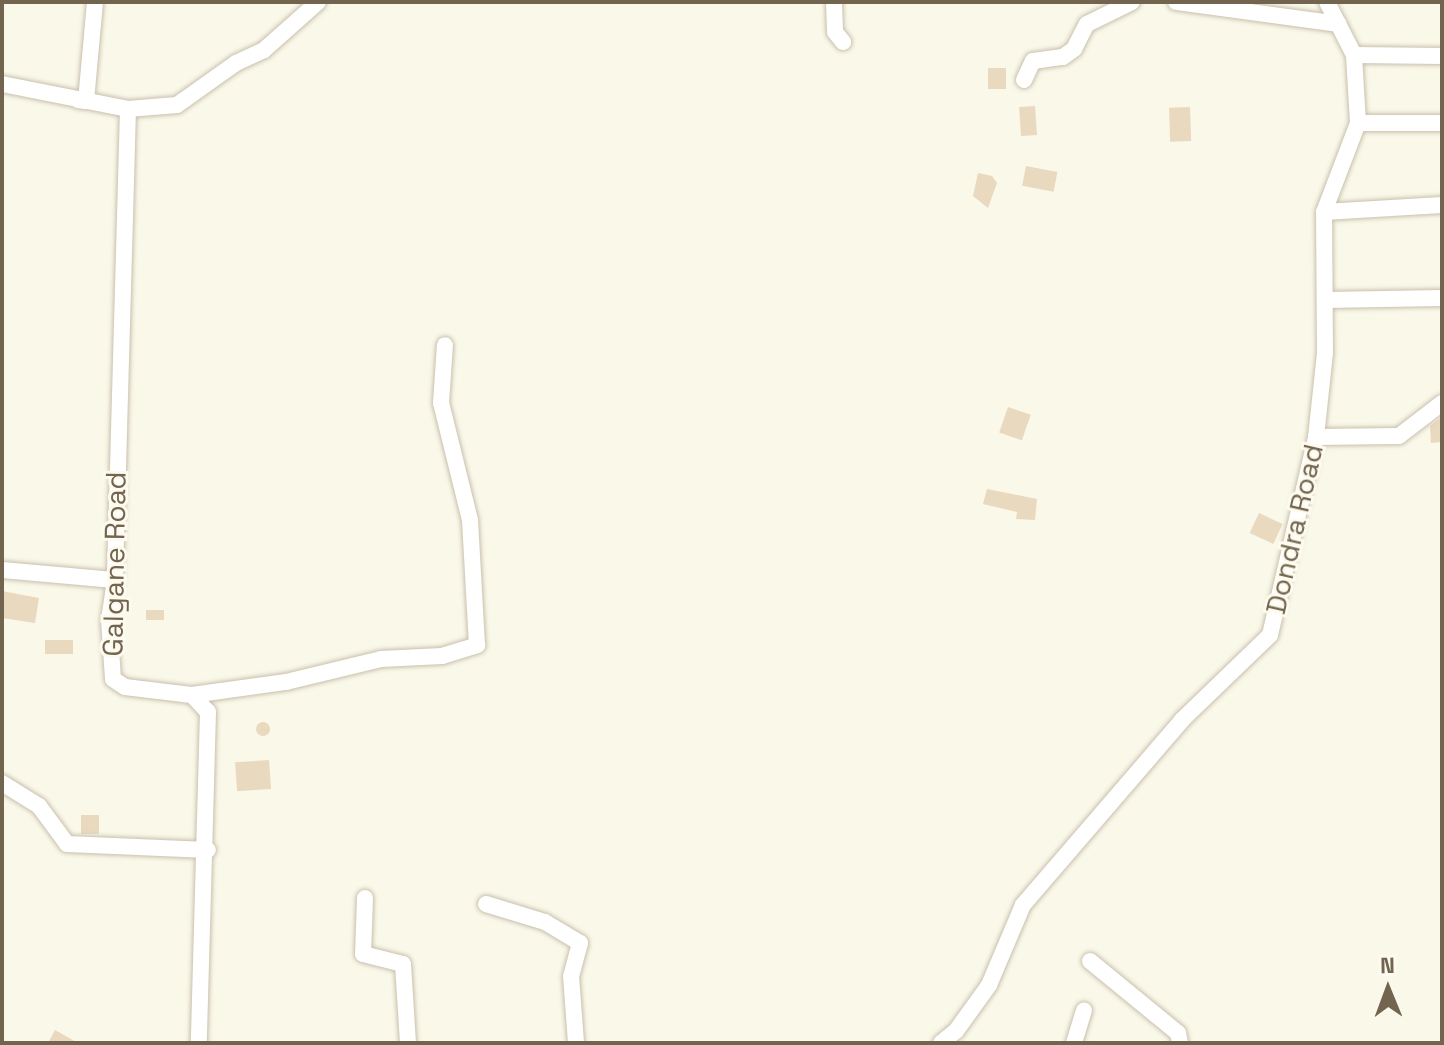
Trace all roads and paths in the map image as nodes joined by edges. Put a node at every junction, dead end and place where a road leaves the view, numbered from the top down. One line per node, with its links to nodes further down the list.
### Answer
1 (95, 2): 13 (street)
2 (318, 2): 14 (street)
3 (834, 2): 8 (street)
4 (1132, 2): 11 (street)
5 (1176, 2): 7 (street)
6 (1327, 2): 7 (street, Dondra Road)
7 (1339, 24): 9 (street, Dondra Road)
8 (843, 42)
9 (1354, 55): 10 (street); 15 (street, Dondra Road)
10 (1442, 56)
11 (1024, 80)
12 (2, 85): 13 (street)
13 (86, 101): 14 (street)
14 (128, 109): 25 (street, Galgane Road)
15 (1358, 123): 16 (street); 18 (street, Dondra Road)
16 (1442, 123)
17 (1442, 205): 18 (street)
18 (1324, 212): 20 (street, Dondra Road)
19 (1442, 298): 20 (street)
20 (1325, 300): 23 (street, Dondra Road)
21 (445, 345): 26 (street)
22 (1442, 403): 23 (street)
23 (1316, 437): 36 (street, Dondra Road)
24 (2, 570): 25 (street)
25 (115, 580): 26 (street, Galgane Road)
26 (192, 695): 28 (street)
27 (2, 783): 28 (street)
28 (208, 850): 33 (street)
29 (365, 898): 34 (street)
30 (486, 904): 35 (street)
31 (1090, 961): 38 (street)
32 (1084, 1011): 37 (street)
33 (199, 1043)
34 (408, 1043)
35 (576, 1043)
36 (941, 1043)
37 (1074, 1043)
38 (1180, 1043)

